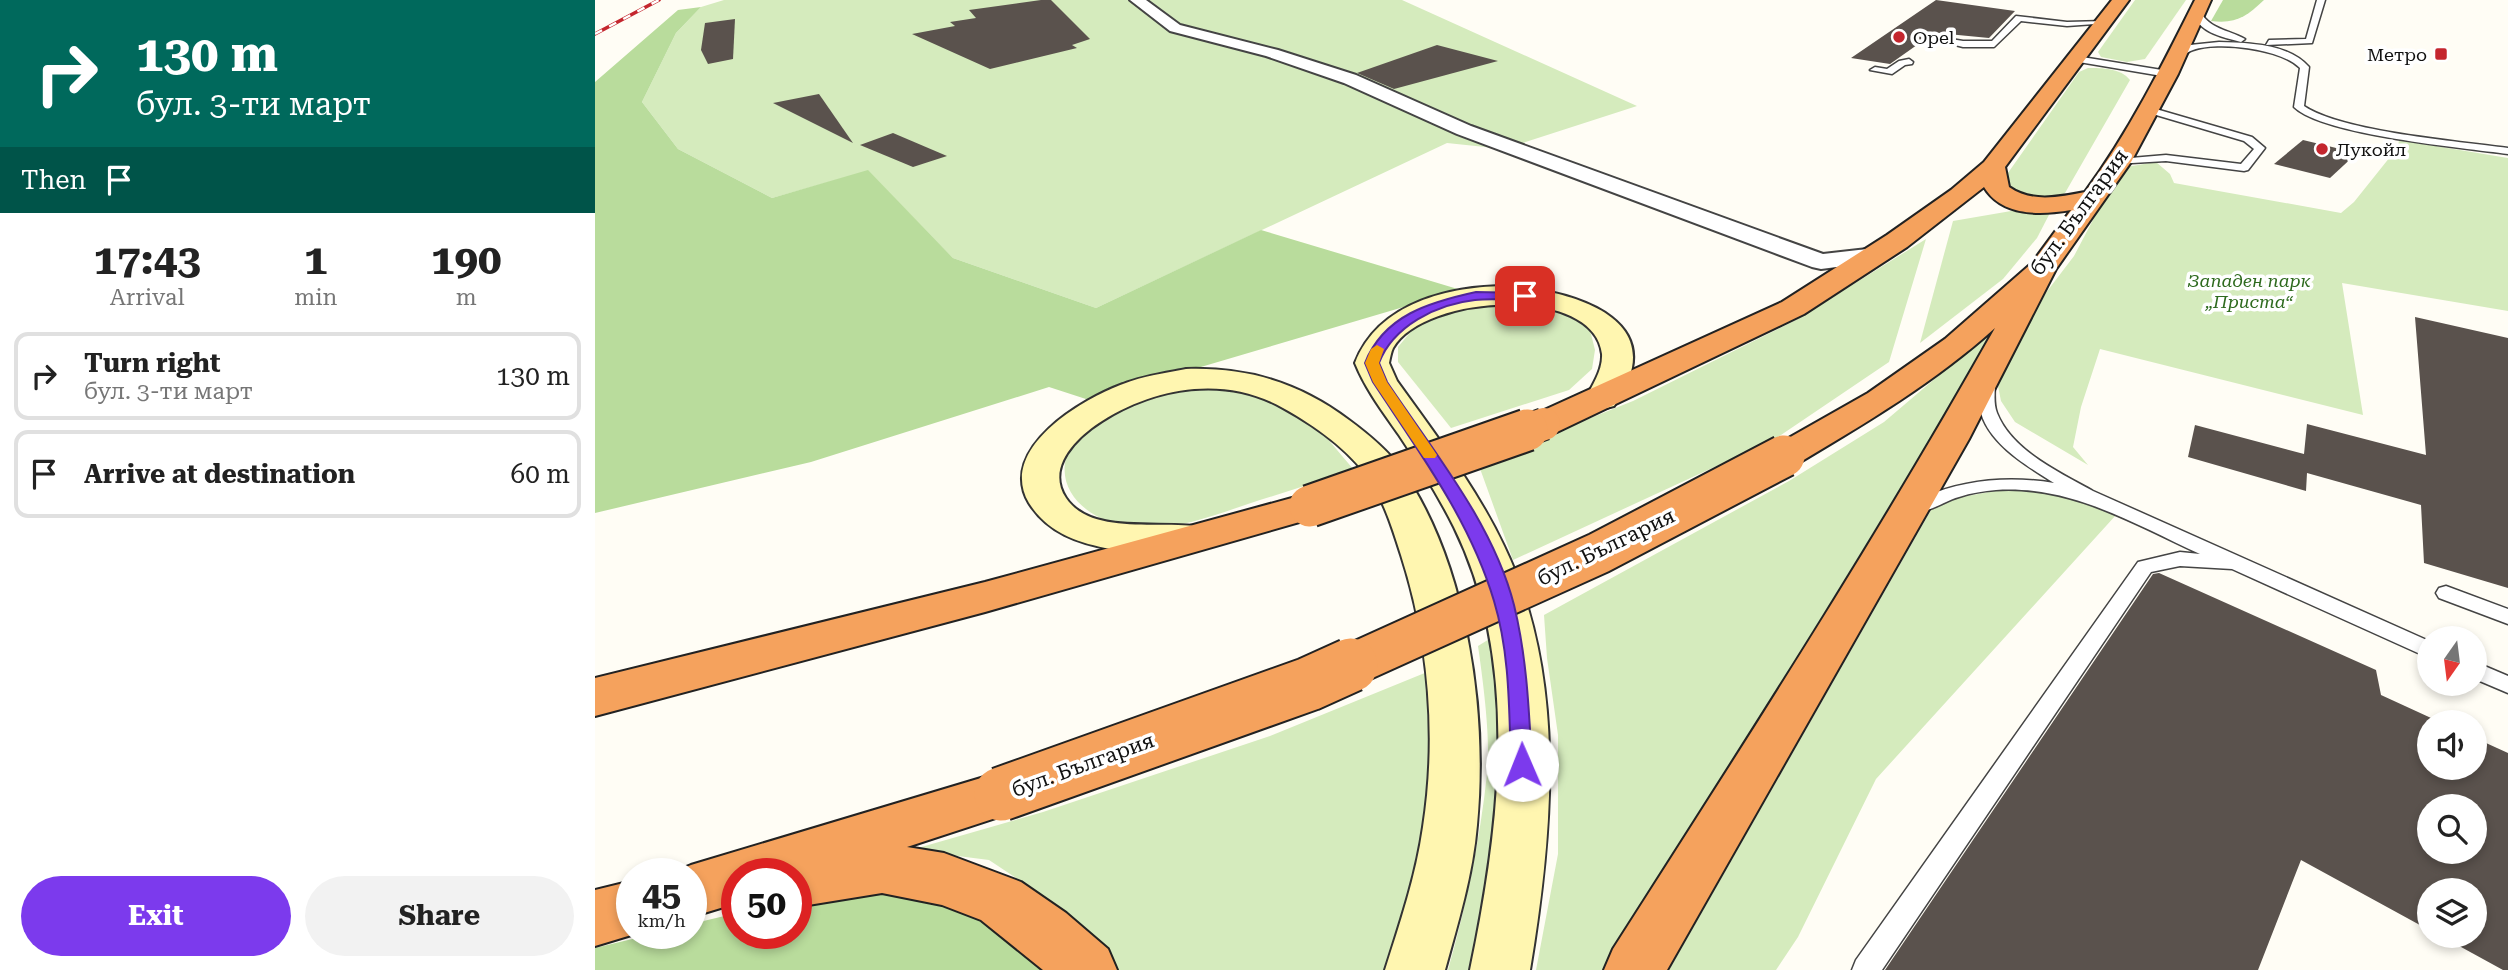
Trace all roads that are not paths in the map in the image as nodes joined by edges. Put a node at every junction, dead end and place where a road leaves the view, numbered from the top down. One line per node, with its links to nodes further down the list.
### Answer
1 (1137, 0): 18 (street)
2 (2121, 0): 6 (highway)
3 (2321, 0): 4 (lane)
4 (2199, 6): 10 (highway, бул. България)
5 (2067, 24): 6 (lane); 6 (lane); 7 (lane)
6 (2100, 29): 8 (highway)
7 (1927, 37)
8 (2076, 59): 10 (lane); 15 (highway)
9 (1909, 62): 11 (lane)
10 (2171, 66): 12 (highway, бул. България); 13 (lane)
11 (1875, 70)
12 (2149, 110): 14 (highway, бул. България); 14 (lane)
13 (2508, 151)
14 (2119, 162): 16 (highway, бул. България)
15 (1993, 167): 16 (highway); 17 (highway)
16 (2092, 198): 19 (highway, бул. България)
17 (1876, 254): 18 (street); 20 (highway)
18 (1821, 262): 20 (street)
19 (2042, 269): 21 (highway); 33 (highway, бул. България, bridge)
20 (1808, 298): 22 (highway)
21 (1986, 371): 23 (lane); 24 (highway)
22 (1602, 399): 25 (highway, bridge); 39 (main road)
23 (2087, 495): 24 (lane); 26 (lane)
24 (1909, 511): 40 (highway)
25 (1194, 538): 32 (highway); 38 (main road)
26 (2232, 562): 29 (lane); 41 (lane)
27 (2446, 593): 28 (lane)
28 (2508, 617)
29 (2417, 645)
30 (2487, 675): 31 (lane)
31 (2508, 685)
32 (595, 697)
33 (796, 858)
34 (812, 879): 37 (highway)
35 (616, 912): 36 (highway)
36 (595, 918)
37 (1087, 970)
38 (1415, 970)
39 (1500, 970)
40 (1634, 970)
41 (1866, 970)

